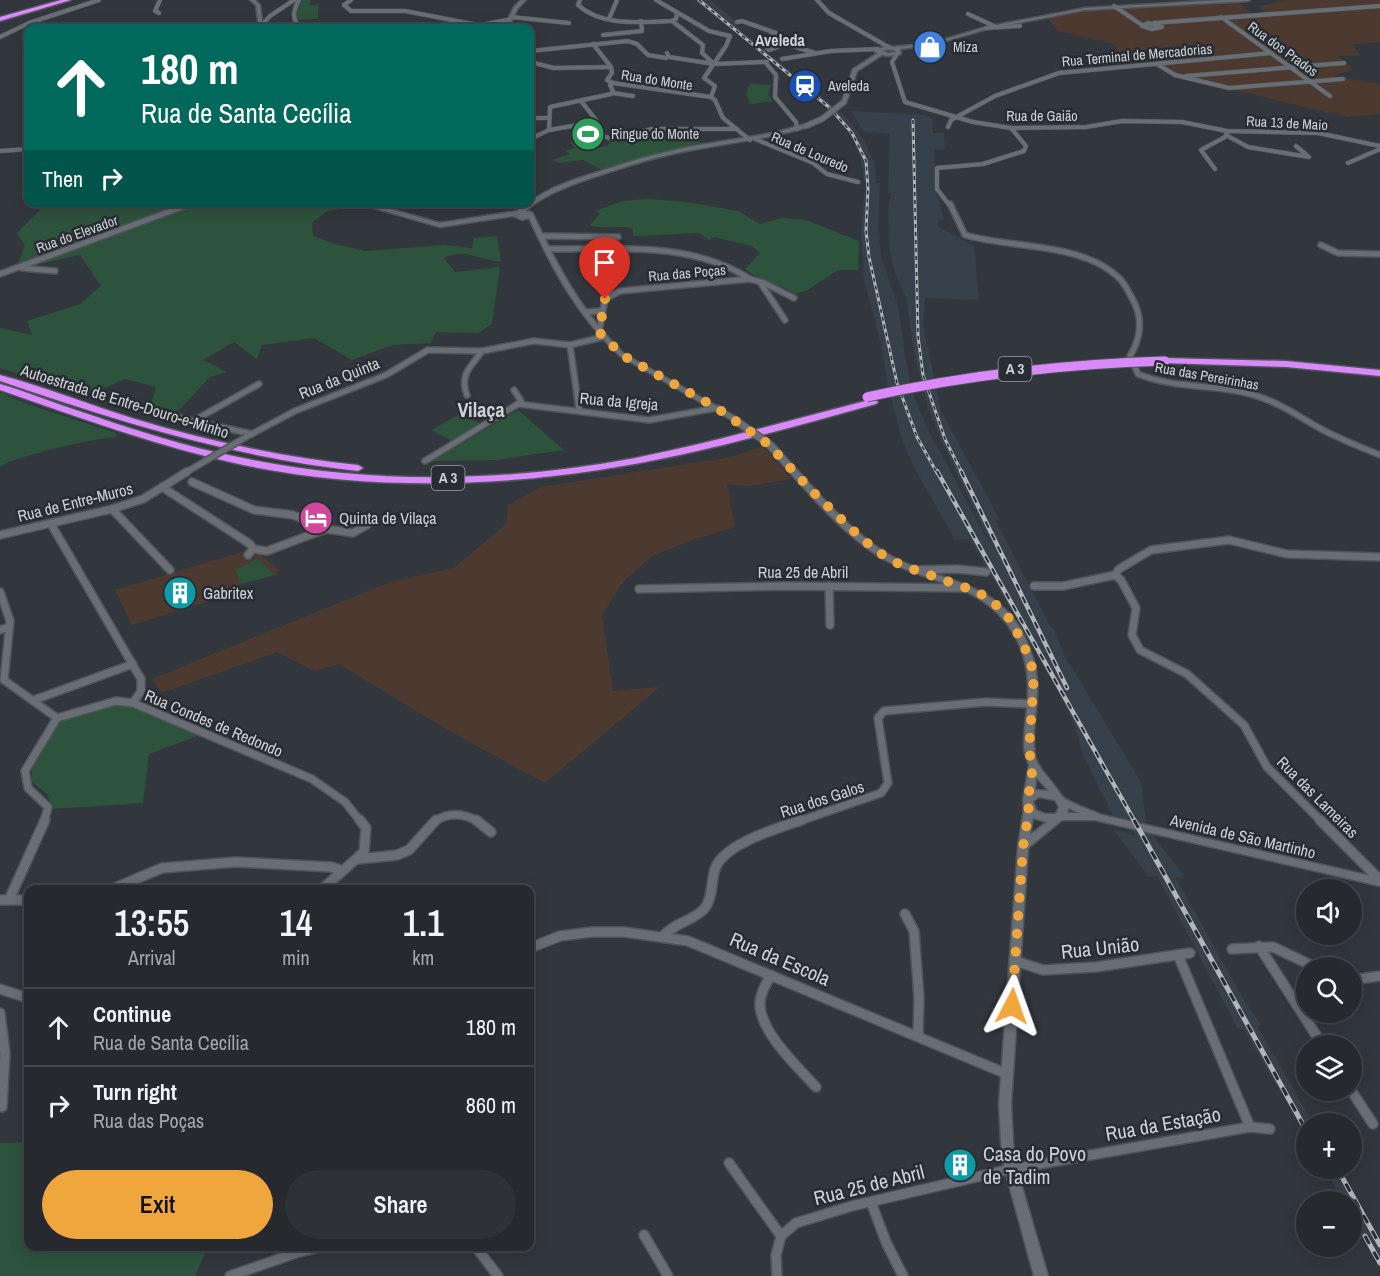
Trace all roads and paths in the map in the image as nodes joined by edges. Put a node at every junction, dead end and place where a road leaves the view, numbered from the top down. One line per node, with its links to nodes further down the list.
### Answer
1 (58, 0): 20 (highway)
2 (68, 0): 20 (highway)
3 (99, 0): 31 (street)
4 (160, 0): 16 (street)
5 (252, 0): 21 (street)
6 (297, 0): 19 (street); 34 (street)
7 (351, 0): 35 (street)
8 (580, 0): 25 (street)
9 (617, 0): 25 (street)
10 (656, 0): 17 (street)
11 (817, 0): 49 (street)
12 (1248, 0): 14 (street)
13 (521, 1): 22 (street)
14 (1114, 6): 38 (street); 39 (street)
15 (1380, 7): 24 (street)
16 (159, 13)
17 (677, 14): 23 (street); 26 (street)
18 (968, 14): 39 (street)
19 (270, 16): 21 (street); 33 (street)
20 (0, 18)
21 (261, 18): 32 (street)
22 (511, 18): 29 (street); 35 (street); 36 (street)
23 (686, 18): 26 (street); 44 (street)
24 (1222, 18): 30 (street); 42 (street); 51 (street, Rua dos Prados)
25 (609, 19): 27 (street)
26 (674, 20): 27 (street); 55 (street)
27 (641, 21): 45 (street)
28 (737, 22): 50 (street)
29 (569, 23)
30 (1154, 23): 38 (street); 42 (street)
31 (27, 24)
32 (262, 24)
33 (264, 24)
34 (295, 24)
35 (478, 24)
36 (508, 24)
37 (24, 25): 46 (street)
38 (1142, 25): 42 (street)
39 (994, 26): 43 (street)
40 (1020, 26): 43 (street)
41 (721, 27): 44 (street)
42 (1162, 27)
43 (986, 28): 49 (street)
44 (709, 31): 55 (street)
45 (603, 35)
46 (0, 37)
47 (593, 44): 48 (street); 55 (street); 57 (street)
48 (534, 51)
49 (886, 52): 50 (street); 68 (street, Rua de Gaião); 75 (street, bridge)
50 (815, 53): 52 (street)
51 (1271, 53): 56 (street, Rua Terminal de Mercadorias); 58 (street, Rua dos Prados)
52 (782, 59)
53 (534, 63): 57 (street)
54 (1344, 63): 58 (street)
55 (714, 64): 66 (street); 75 (street)
56 (1156, 64): 59 (street); 68 (street, Rua Terminal de Mercadorias)
57 (611, 67): 62 (street)
58 (1292, 68): 59 (street); 61 (street, Rua dos Prados)
59 (1181, 76): 61 (street)
60 (1343, 79): 61 (street)
61 (1311, 81): 65 (street, Rua dos Prados)
62 (613, 84): 63 (street, Rua do Monte); 66 (street, Rua do Monte)
63 (613, 93): 64 (street); 67 (street, Rua do Monte)
64 (633, 96)
65 (1330, 96)
66 (711, 97): 74 (street, Rua de Louredo)
67 (581, 101): 70 (street, Rua do Monte); 71 (street)
68 (956, 117): 72 (street, Rua Terminal de Mercadorias); 73 (street, Rua de Gaião)
69 (534, 118): 70 (street)
70 (548, 118): 76 (street)
71 (596, 120)
72 (948, 127)
73 (1011, 128): 77 (street, Rua de Gaião); 129 (street, Rua das Pereirinhas)
74 (736, 129): 76 (street); 79 (street, Rua de Louredo)
75 (797, 129): 79 (street)
76 (549, 130): 78 (street)
77 (1227, 133): 81 (street, Rua 13 de Maio); 84 (street); 87 (street)
78 (534, 137)
79 (752, 139): 88 (street, Rua de Louredo); 89 (street)
80 (1296, 146): 84 (street)
81 (1380, 148): 86 (street)
82 (24, 149): 83 (street)
83 (0, 152)
84 (1309, 157): 85 (street)
85 (1313, 163)
86 (1348, 163)
87 (1215, 170)
88 (858, 182)
89 (534, 200)
90 (182, 207): 102 (street, Rua do Elevador)
91 (374, 207): 95 (street)
92 (524, 207): 95 (street)
93 (527, 207): 94 (street)
94 (530, 214): 95 (street); 96 (street)
95 (519, 215): 96 (street)
96 (536, 226): 97 (street)
97 (541, 236): 98 (street); 100 (street)
98 (618, 237)
99 (1321, 245): 101 (street)
100 (547, 249): 105 (street); 109 (street)
101 (1380, 254)
102 (19, 268): 103 (street); 104 (street, Rua do Elevador)
103 (55, 271)
104 (0, 274)
105 (750, 279): 106 (street); 108 (street, Rua das Poças)
106 (760, 282): 107 (street); 110 (street)
107 (794, 298)
108 (602, 311): 109 (street); 111 (street)
109 (585, 312): 111 (street)
110 (785, 320)
111 (601, 334): 112 (street); 124 (street)
112 (570, 345): 113 (street, Rua da Quinta); 125 (street)
113 (482, 351): 121 (street); 128 (street, Rua da Quinta)
114 (1167, 364): 115 (highway, Autoestrada de Entre-Douro-e-Minho / A 3); 117 (highway, Autoestrada de Entre-Douro-e-Minho / A 3); 122 (highway, Autoestrada de Entre-Douro-e-Minho / A 3, bridge)
115 (1380, 373)
116 (0, 378): 122 (highway, Autoestrada de Entre-Douro-e-Minho / A 3)
117 (1380, 379)
118 (259, 384): 127 (street)
119 (0, 387): 122 (highway, Autoestrada de Entre-Douro-e-Minho / A 3)
120 (514, 390): 123 (street)
121 (466, 395)
122 (870, 399)
123 (518, 404): 125 (street, Rua da Igreja); 130 (street)
124 (717, 408): 125 (street, Rua da Igreja); 143 (street, bridge)
125 (579, 410)
126 (176, 417): 127 (street)
127 (195, 420): 128 (street)
128 (249, 435): 131 (street, Rua da Quinta, bridge)
129 (1380, 455)
130 (424, 461)
131 (185, 473): 133 (street, Rua de Entre-Muros)
132 (192, 482): 137 (street)
133 (162, 487): 134 (street, Rua de Entre-Muros); 139 (street)
134 (112, 509): 135 (street, Rua de Entre-Muros); 142 (street)
135 (51, 524): 138 (street, Rua de Entre-Muros); 154 (street)
136 (367, 525): 137 (street)
137 (326, 529): 139 (street)
138 (0, 534)
139 (253, 549): 140 (street)
140 (248, 555)
141 (1380, 556): 145 (street)
142 (170, 570)
143 (916, 570): 144 (street); 148 (street)
144 (986, 572)
145 (1115, 575): 147 (street); 168 (street, Rua das Lameiras)
146 (829, 586): 148 (street, Rua 25 de Abril); 149 (street, Rua 25 de Abril); 151 (street)
147 (1034, 586)
148 (966, 588): 157 (street)
149 (639, 590)
150 (0, 592): 152 (street)
151 (830, 625)
152 (9, 627): 153 (street); 155 (street)
153 (0, 630)
154 (133, 664): 155 (street); 156 (street)
155 (34, 700): 158 (street)
156 (133, 703): 158 (street, Rua Condes de Redondo); 166 (street, Rua Condes de Redondo)
157 (1032, 704): 159 (street); 174 (street, Rua dos Galos)
158 (57, 718): 171 (street)
159 (1033, 766): 160 (street); 161 (street)
160 (1060, 799): 161 (street); 162 (street); 163 (street, Avenida de São Martinho)
161 (1028, 805): 162 (street); 165 (street)
162 (1057, 817): 163 (street, Avenida de São Martinho); 165 (street)
163 (1099, 818): 168 (street, Avenida de São Martinho)
164 (491, 832): 166 (street)
165 (1023, 847): 181 (street)
166 (361, 855): 167 (street)
167 (341, 870): 169 (street); 170 (street)
168 (1380, 881)
169 (122, 885)
170 (326, 885)
171 (5, 900): 172 (street)
172 (24, 900)
173 (905, 915): 189 (street)
174 (662, 937): 175 (street, Rua da Escola); 182 (street, Rua da Escola)
175 (534, 946)
176 (1259, 946): 177 (street); 180 (street); 188 (street)
177 (1232, 949)
178 (1191, 953): 179 (street, Rua União)
179 (1178, 955): 181 (street, Rua União); 195 (street)
180 (1296, 958)
181 (1015, 961): 190 (street)
182 (771, 975): 189 (street, Rua da Escola); 191 (street)
183 (1380, 976): 184 (street)
184 (1362, 979)
185 (0, 989): 186 (street)
186 (24, 997)
187 (0, 1012): 193 (street)
188 (1316, 1035)
189 (918, 1036): 190 (street, Rua da Escola)
190 (1007, 1074): 198 (street)
191 (816, 1087)
192 (1358, 1101): 194 (street)
193 (2, 1107)
194 (1373, 1124)
195 (1250, 1127): 196 (street, Rua da Estação); 198 (street, Rua da Estação)
196 (1270, 1129)
197 (729, 1163): 201 (street)
198 (1010, 1164): 199 (street, Rua 25 de Abril); 209 (street)
199 (871, 1202): 201 (street, Rua 25 de Abril); 208 (street)
200 (644, 1235): 206 (street)
201 (781, 1236): 207 (street)
202 (304, 1251): 204 (street)
203 (479, 1251): 205 (street)
204 (230, 1276)
205 (498, 1276)
206 (668, 1276)
207 (777, 1276)
208 (903, 1276)
209 (1041, 1276)

